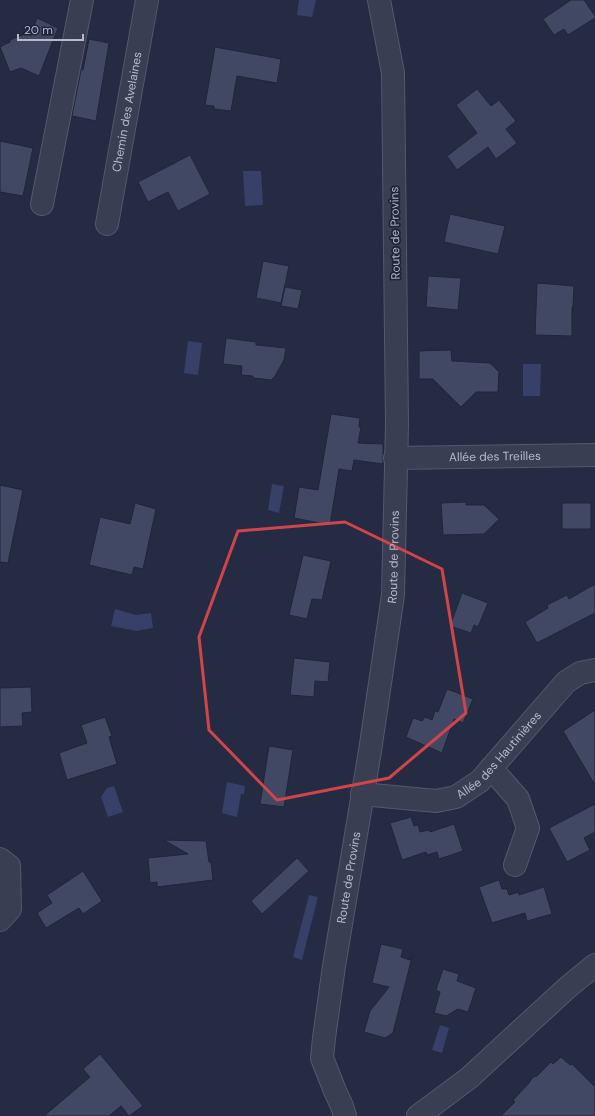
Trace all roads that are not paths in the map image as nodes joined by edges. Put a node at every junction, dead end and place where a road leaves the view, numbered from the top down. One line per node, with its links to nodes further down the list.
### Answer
1 (82, 0): 4 (street)
2 (147, 0): 5 (street, Chemin des Avelaines)
3 (379, 0): 7 (street, Route de Provins)
4 (42, 204)
5 (107, 224)
6 (595, 455): 7 (street, Allée des Treilles)
7 (395, 458): 10 (street, Route de Provins)
8 (595, 670): 9 (street, Allée des Hautinières)
9 (491, 768): 10 (street, Allée des Hautinières); 12 (street)
10 (362, 794): 16 (street, Route de Provins)
11 (0, 859): 13 (street)
12 (515, 864)
13 (0, 920)
14 (595, 965): 15 (street)
15 (469, 1078): 17 (street); 18 (street)
16 (347, 1113)
17 (418, 1116)
18 (436, 1116)

